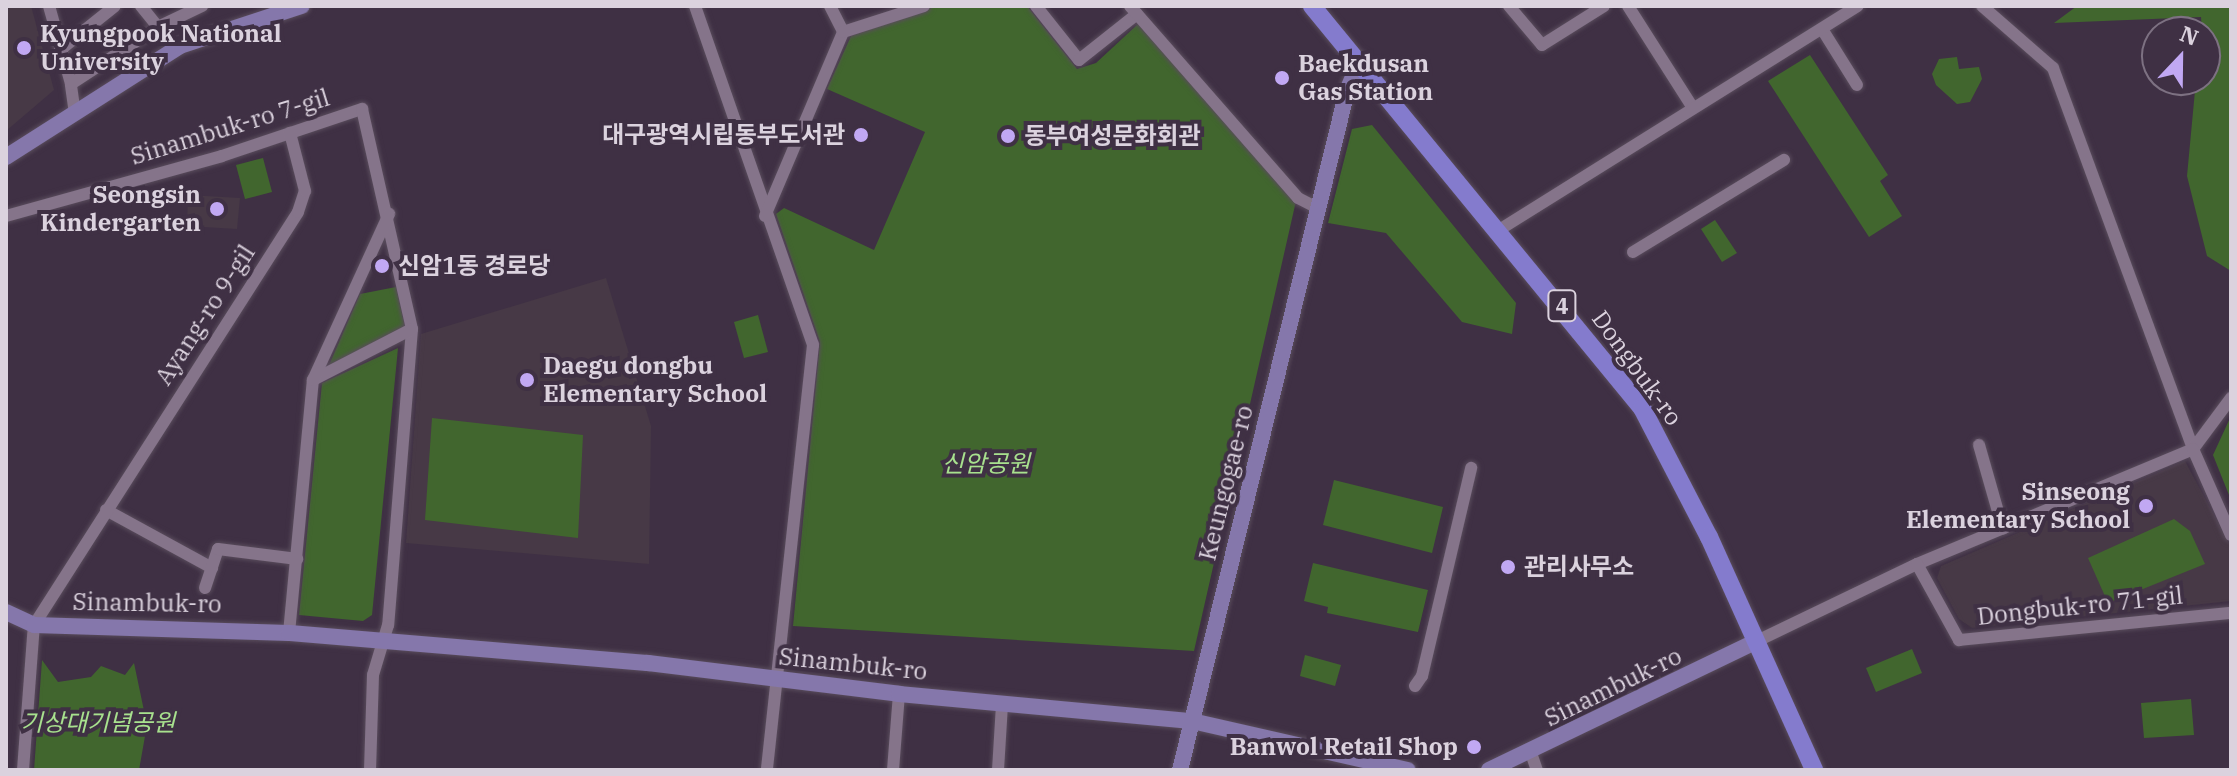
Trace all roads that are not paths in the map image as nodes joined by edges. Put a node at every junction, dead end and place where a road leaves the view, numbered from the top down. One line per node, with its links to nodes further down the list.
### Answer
1 (49, 6): 20 (street)
2 (115, 6): 20 (street)
3 (141, 6): 17 (street)
4 (202, 6): 17 (street)
5 (302, 6): 25 (main road)
6 (695, 6): 32 (street)
7 (830, 6): 19 (street)
8 (924, 6): 19 (street)
9 (1036, 6): 16 (street)
10 (1312, 6): 21 (main road, Dongbuk-ro / 4)
11 (1509, 6): 12 (street)
12 (1604, 6)
13 (1628, 6): 24 (street)
14 (1858, 6): 18 (street)
15 (1982, 6): 39 (street)
16 (1133, 10): 29 (street)
17 (158, 27): 22 (street)
18 (1822, 29): 23 (street); 24 (street)
19 (843, 32): 32 (street)
20 (60, 50): 22 (street)
21 (1360, 60): 29 (main road, Keungogae-ro); 33 (main road, Dongbuk-ro / 4)
22 (71, 84): 25 (street)
23 (1857, 85)
24 (1693, 108): 33 (street)
25 (75, 114): 27 (main road)
26 (290, 133): 30 (street, Sinambuk-ro 7-gil); 31 (street, Sinambuk-ro 7-gil); 41 (street, Ayang-ro 9-gil)
27 (6, 157)
28 (1784, 160): 34 (street)
29 (1318, 208): 58 (main road, Keungogae-ro)
30 (389, 214): 35 (street, Sinambuk-ro 7-gil); 36 (street)
31 (6, 216)
32 (765, 217): 54 (street)
33 (1499, 230): 52 (main road, Dongbuk-ro / 4)
34 (1633, 252)
35 (412, 329): 36 (street); 53 (street, Sinambuk-ro 7-gil)
36 (313, 380): 44 (street)
37 (2231, 398): 39 (street)
38 (1979, 445): 42 (street)
39 (2193, 449): 42 (street); 43 (street)
40 (1471, 468): 55 (street)
41 (106, 510): 46 (street); 50 (street, Ayang-ro 9-gil)
42 (2003, 529): 45 (street)
43 (2231, 535)
44 (297, 559): 46 (street, Sinambuk-ro); 51 (street)
45 (1917, 564): 49 (street, Dongbuk-ro 71-gil); 52 (street)
46 (212, 568): 47 (street, Sinambuk-ro)
47 (205, 588)
48 (6, 612): 50 (main road, Sinambuk-ro)
49 (2231, 613)
50 (34, 625): 51 (main road, Sinambuk-ro); 60 (street, Ayang-ro 9-gil)
51 (289, 633): 53 (main road, Sinambuk-ro)
52 (1755, 642): 59 (main road, Sinambuk-ro); 69 (main road, Dongbuk-ro / 4)
53 (380, 643): 54 (main road, Sinambuk-ro); 61 (street, Sinambuk-ro 7-gil)
54 (776, 679): 56 (main road, Sinambuk-ro); 62 (street)
55 (1415, 686)
56 (899, 694): 57 (main road, Sinambuk-ro); 63 (street)
57 (1002, 704): 58 (main road, Sinambuk-ro); 64 (street)
58 (1192, 721): 65 (main road, Keungogae-ro); 66 (main road, Sinambuk-ro)
59 (1531, 753): 67 (main road, Sinambuk-ro); 68 (street)
60 (23, 770)
61 (370, 770)
62 (767, 770)
63 (893, 770)
64 (998, 770)
65 (1180, 770)
66 (1407, 770)
67 (1489, 770)
68 (1537, 770)
69 (1814, 770)

